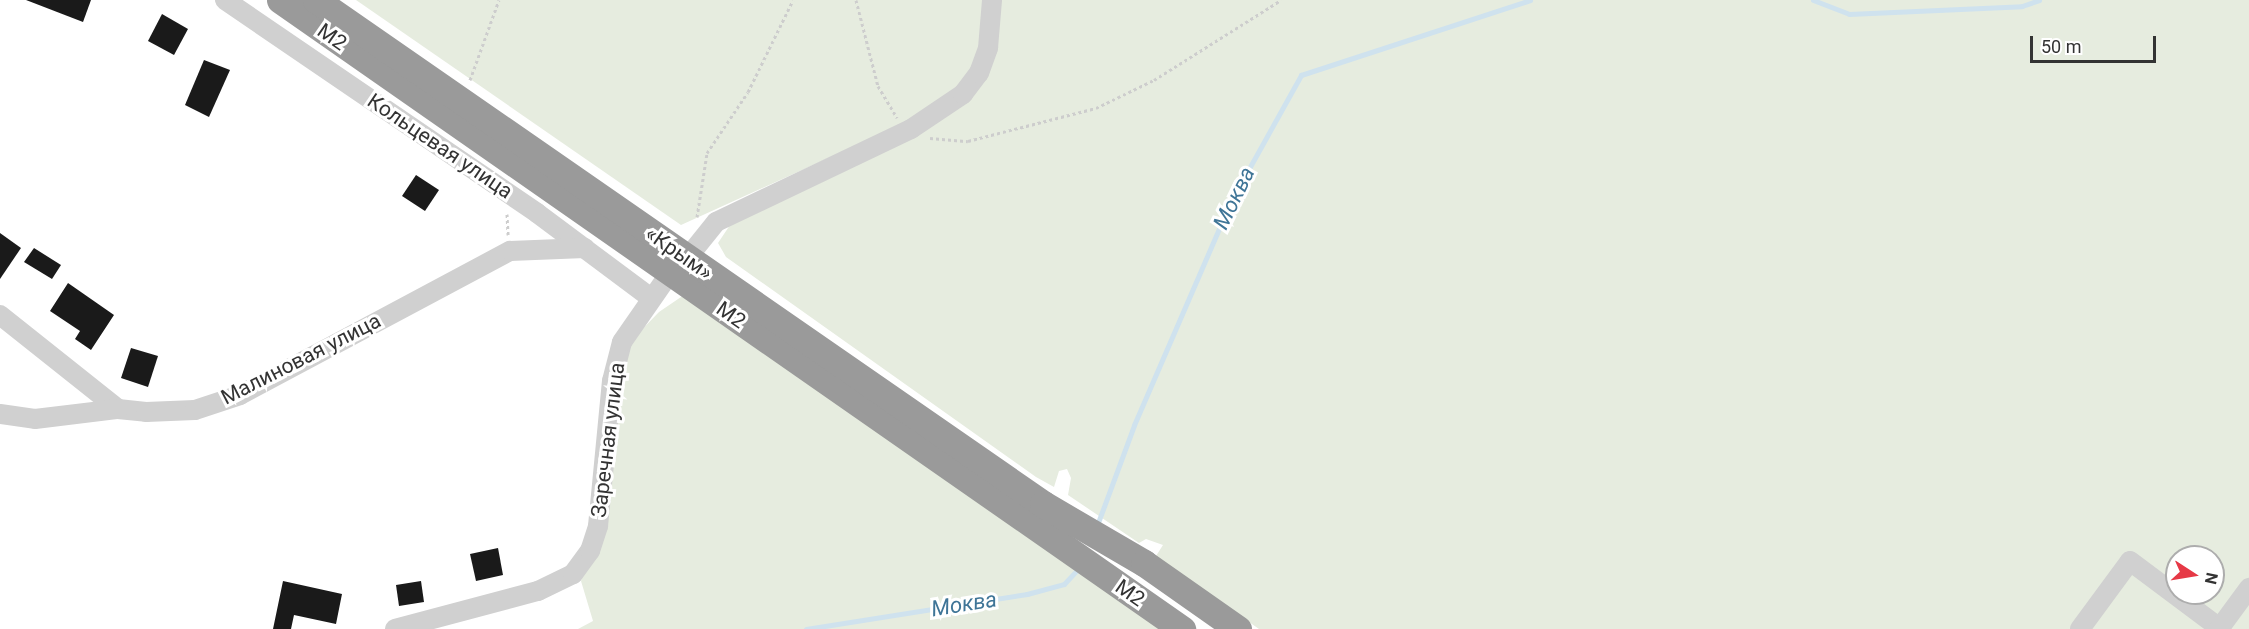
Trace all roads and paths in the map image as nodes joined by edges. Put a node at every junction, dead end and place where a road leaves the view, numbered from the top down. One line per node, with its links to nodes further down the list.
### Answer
1 (225, 0): 11 (street, Кольцевая улица)
2 (280, 0): 15 (highway, М2)
3 (316, 0): 9 (highway, «Крым»)
4 (499, 0): 9 (path)
5 (793, 0): 12 (path)
6 (856, 0): 10 (path)
7 (992, 0): 10 (street, Заречная улица)
8 (1281, 0): 10 (path)
9 (462, 102): 23 (highway, «Крым»)
10 (911, 129): 15 (street, Заречная улица)
11 (504, 190): 13 (street, Кольцевая улица); 14 (path)
12 (696, 220)
13 (585, 248): 14 (street, Малиновая улица); 16 (street, Кольцевая улица)
14 (510, 251): 18 (street, Малиновая улица)
15 (679, 265): 16 (street, Заречная улица); 22 (highway, М2)
16 (651, 298): 21 (street, Заречная улица)
17 (0, 315): 18 (street)
18 (118, 409): 19 (street, Малиновая улица)
19 (0, 414)
20 (2249, 588): 25 (street)
21 (395, 629)
22 (1182, 629)
23 (1238, 629)
24 (2080, 629): 25 (street)
25 (2220, 629)

